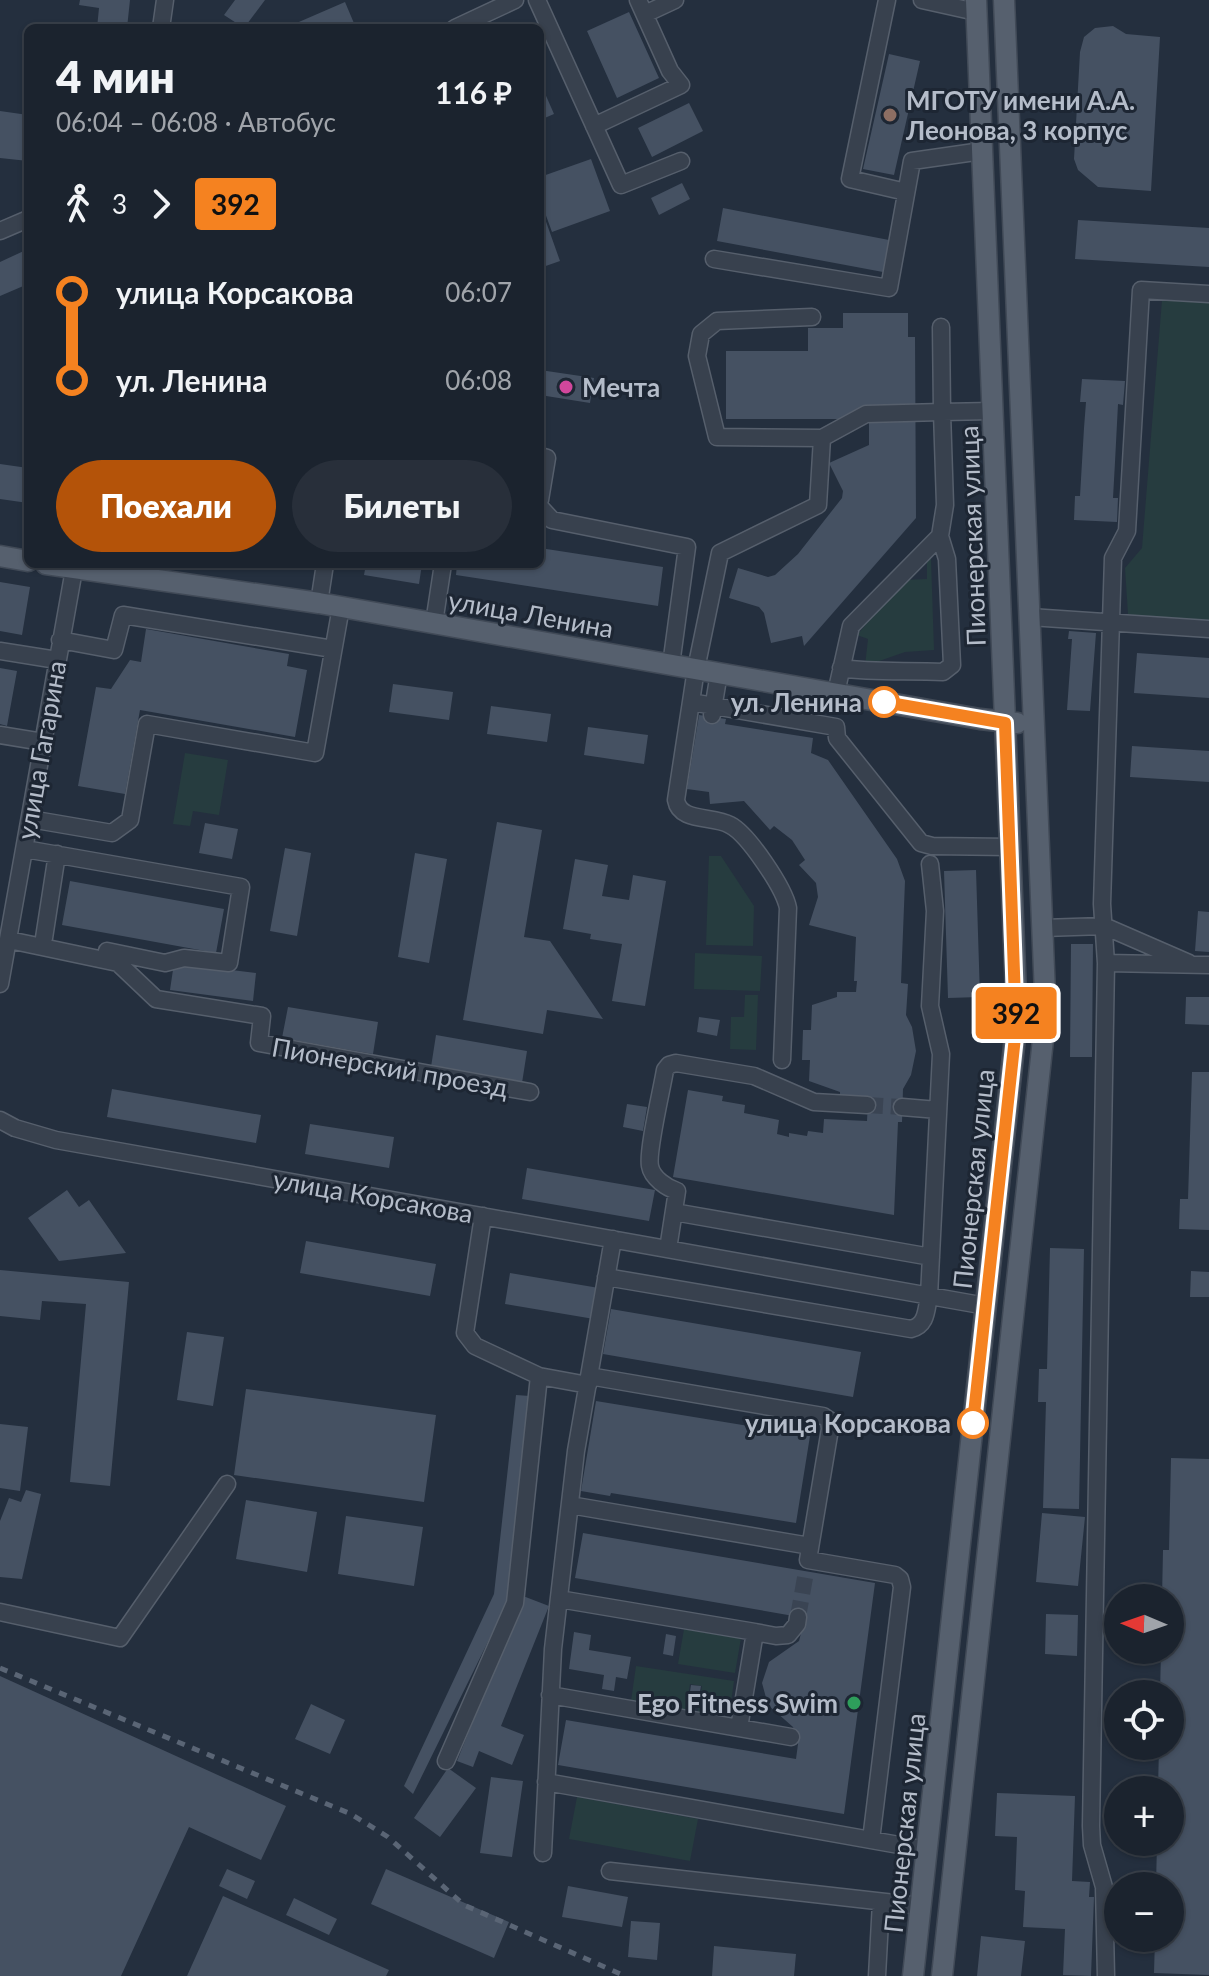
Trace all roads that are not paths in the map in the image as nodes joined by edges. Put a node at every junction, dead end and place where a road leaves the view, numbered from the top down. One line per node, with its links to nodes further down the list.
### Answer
1 (165, 0): 10 (street)
2 (515, 0): 11 (street)
3 (537, 0): 12 (street)
4 (675, 0): 9 (street)
5 (887, 0): 15 (street)
6 (922, 0): 8 (street)
7 (1004, 0): 37 (main road, Пионерская улица)
8 (976, 6): 13 (main road, Пионерская улица)
9 (642, 7): 12 (street)
10 (162, 24)
11 (464, 24)
12 (594, 126): 14 (street)
13 (982, 151): 15 (street); 22 (main road, Пионерская улица)
14 (681, 161)
15 (906, 192): 18 (street)
16 (24, 221): 17 (street)
17 (0, 231)
18 (714, 259)
19 (1209, 294): 38 (street)
20 (812, 317): 24 (street)
21 (941, 327): 23 (street)
22 (992, 411): 23 (street); 53 (main road, Пионерская улица)
23 (942, 412): 24 (street); 28 (street)
24 (822, 438): 47 (street)
25 (544, 457): 26 (street)
26 (544, 476)
27 (544, 511): 45 (street)
28 (940, 536): 46 (street); 46 (street)
29 (0, 556): 30 (main road)
30 (24, 560)
31 (74, 568): 41 (street, улица Гагарина)
32 (87, 568): 35 (main road, улица Ленина)
33 (324, 568): 35 (street)
34 (442, 568): 39 (street)
35 (319, 603): 36 (main road, улица Ленина)
36 (341, 607): 39 (main road, улица Ленина); 42 (street)
37 (1030, 617): 38 (street); 52 (main road, Пионерская улица)
38 (1109, 622): 40 (street); 61 (street)
39 (434, 623): 45 (main road, улица Ленина)
40 (1209, 629)
41 (60, 640): 42 (street); 44 (street, улица Гагарина)
42 (333, 649): 56 (street)
43 (0, 651): 44 (street)
44 (57, 660): 55 (street, улица Гагарина)
45 (671, 665): 47 (main road, улица Ленина)
46 (841, 668): 49 (street)
47 (696, 669): 48 (main road, улица Ленина); 50 (street)
48 (719, 673): 49 (main road, улица Ленина); 51 (street)
49 (836, 693): 53 (main road, улица Ленина)
50 (691, 702): 51 (street); 69 (street)
51 (713, 711): 57 (street)
52 (1034, 722): 53 (main road, улица Ленина); 62 (main road, Пионерская улица)
53 (1005, 723): 57 (main road, Пионерская улица)
54 (0, 735): 55 (street)
55 (43, 742): 56 (street, улица Гагарина)
56 (30, 819): 58 (street, улица Гагарина)
57 (1010, 847): 82 (main road, Пионерская улица)
58 (25, 849): 59 (street); 63 (street, улица Гагарина)
59 (57, 854): 64 (street); 64 (street)
60 (930, 864): 73 (street)
61 (1104, 926): 62 (street); 65 (street); 66 (street)
62 (1043, 928): 105 (main road, Пионерская улица)
63 (10, 936): 64 (street); 68 (street, улица Гагарина); 70 (street, Пионерский проезд)
64 (44, 938)
65 (1106, 963): 66 (street); 106 (street)
66 (1189, 963): 67 (street)
67 (1209, 965)
68 (0, 984)
69 (782, 1060)
70 (530, 1092)
71 (867, 1105): 75 (street)
72 (902, 1107): 73 (street)
73 (938, 1110): 79 (street)
74 (0, 1120): 76 (street, улица Корсакова)
75 (674, 1212): 78 (street); 79 (street)
76 (483, 1216): 77 (street, улица Корсакова); 83 (street)
77 (613, 1239): 78 (street, улица Корсакова); 80 (street)
78 (668, 1249): 81 (street, улица Корсакова)
79 (931, 1257): 81 (street)
80 (606, 1277): 81 (street); 84 (street)
81 (929, 1296): 82 (street, улица Корсакова)
82 (986, 1306): 98 (main road, Пионерская улица)
83 (539, 1376): 84 (street); 95 (street)
84 (588, 1380): 86 (street); 87 (street)
85 (227, 1484): 89 (street)
86 (570, 1505): 87 (street); 88 (street)
87 (808, 1559): 97 (street)
88 (559, 1599): 91 (street); 92 (street)
89 (0, 1612)
90 (798, 1617): 91 (street)
91 (755, 1632): 93 (street)
92 (550, 1695): 93 (street); 96 (street)
93 (739, 1728): 94 (street)
94 (791, 1737)
95 (446, 1761)
96 (546, 1782): 97 (street); 99 (street)
97 (871, 1840): 98 (street)
98 (927, 1850): 102 (main road, Пионерская улица)
99 (543, 1853)
100 (610, 1871): 101 (street)
101 (881, 1902): 102 (street); 103 (street)
102 (921, 1906): 104 (main road, Пионерская улица)
103 (877, 1976)
104 (913, 1976)
105 (942, 1976)
106 (1106, 1976)

